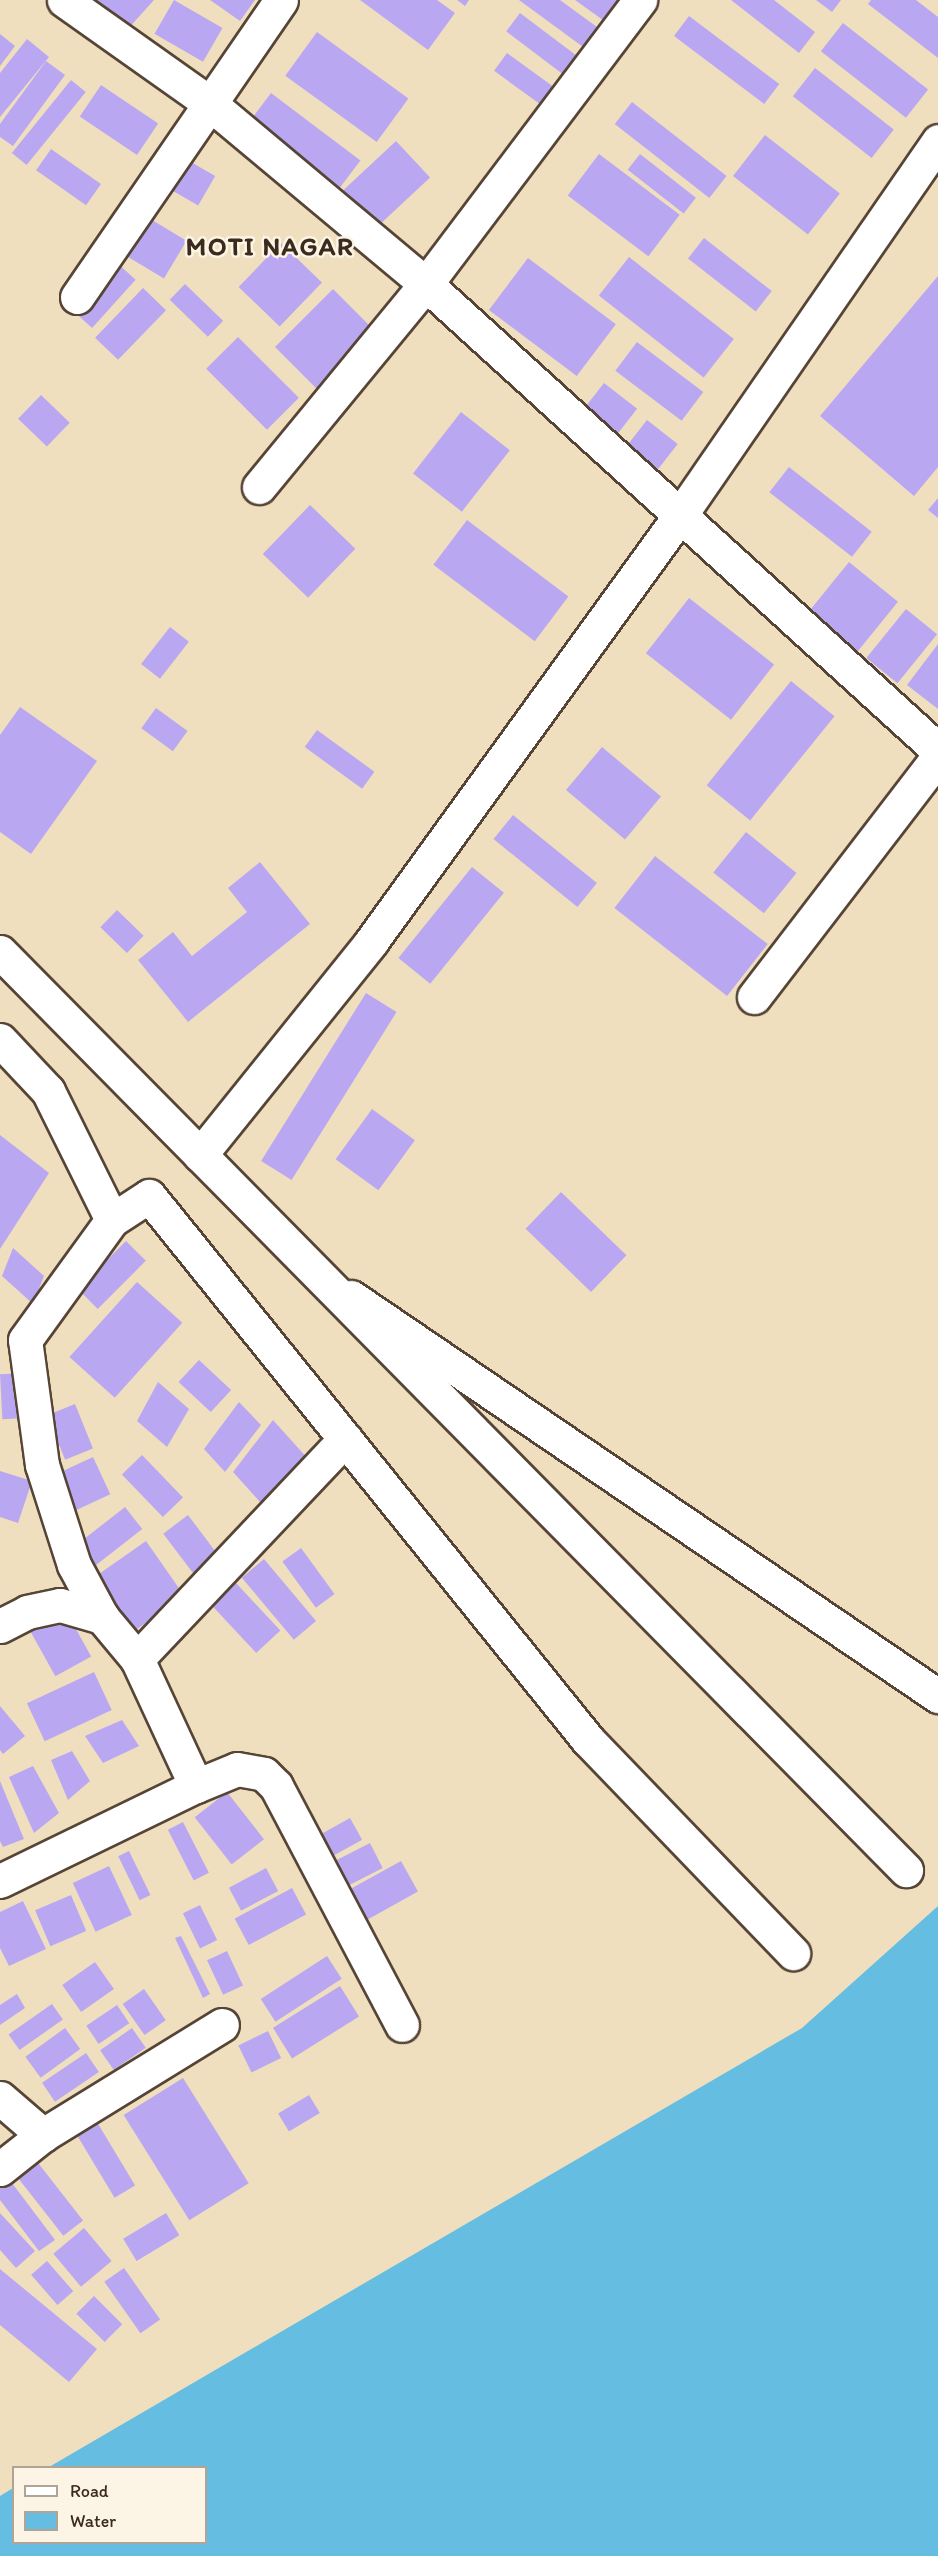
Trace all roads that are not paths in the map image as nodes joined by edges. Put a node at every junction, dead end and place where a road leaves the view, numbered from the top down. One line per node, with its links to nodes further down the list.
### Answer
1 (64, 0): 4 (street)
2 (281, 0): 4 (street)
3 (640, 0): 6 (street)
4 (208, 102): 6 (street); 7 (street)
5 (938, 141): 9 (street)
6 (426, 284): 8 (street); 9 (street)
7 (77, 297)
8 (259, 487)
9 (681, 514): 10 (street); 15 (street)
10 (938, 750)
11 (938, 757): 13 (street)
12 (0, 952): 15 (street)
13 (754, 997)
14 (0, 1040): 16 (street)
15 (200, 1155): 17 (street)
16 (112, 1220): 18 (street); 19 (street)
17 (315, 1272): 22 (street); 24 (street)
18 (345, 1439): 21 (street); 26 (street)
19 (102, 1617): 20 (street); 21 (street)
20 (0, 1626)
21 (137, 1659): 23 (street)
22 (938, 1696)
23 (196, 1786): 25 (street); 28 (street)
24 (906, 1870)
25 (0, 1881)
26 (793, 1953)
27 (222, 2025): 30 (street)
28 (402, 2025)
29 (0, 2098): 30 (street)
30 (43, 2135): 31 (street)
31 (0, 2169)

